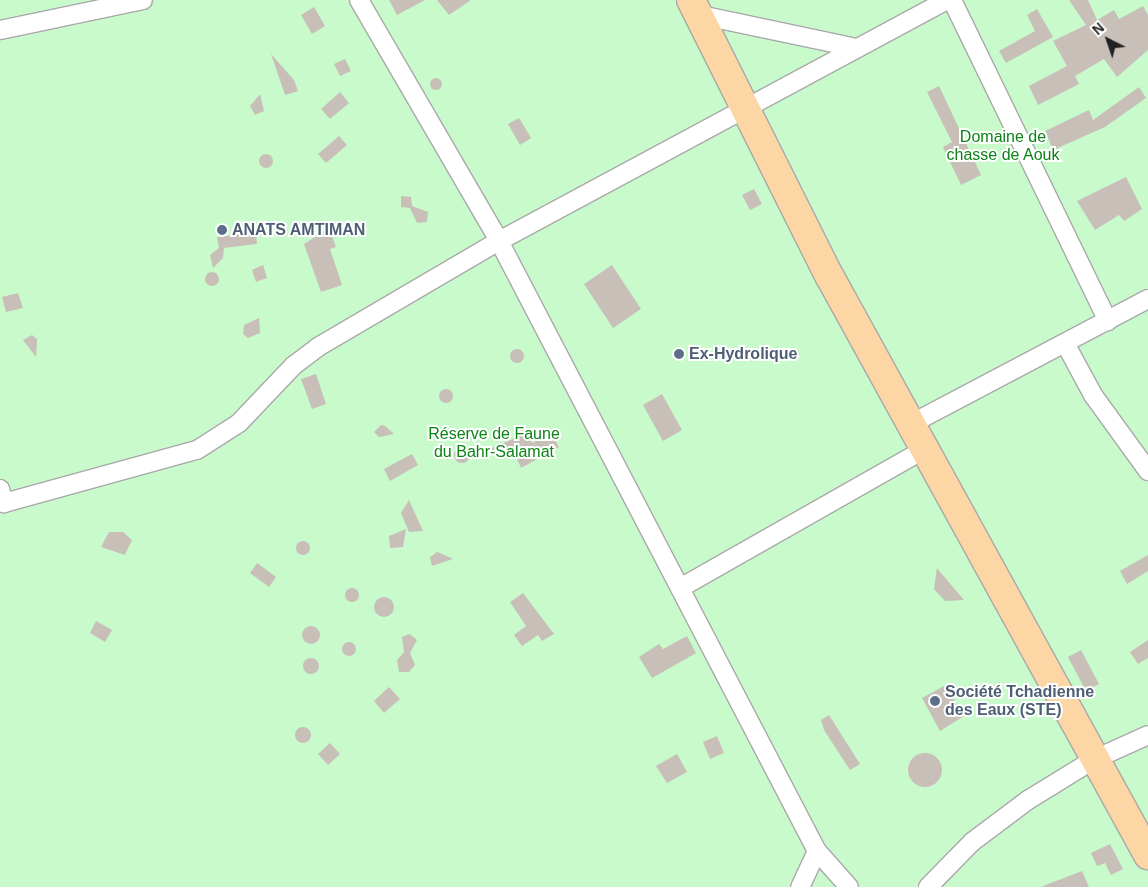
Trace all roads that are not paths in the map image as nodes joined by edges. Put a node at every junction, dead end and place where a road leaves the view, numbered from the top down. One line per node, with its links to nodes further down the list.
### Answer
1 (143, 0): 5 (street)
2 (359, 0): 10 (street)
3 (947, 0): 8 (street)
4 (952, 0): 12 (street)
5 (121, 2): 7 (street)
6 (696, 8): 8 (street); 9 (main road)
7 (0, 30)
8 (852, 47): 9 (street)
9 (745, 107): 10 (street); 14 (main road)
10 (499, 241): 17 (street); 18 (street)
11 (1148, 298): 12 (street)
12 (1108, 321): 13 (street)
13 (1066, 345): 14 (street); 16 (street)
14 (909, 425): 15 (main road)
15 (923, 450): 18 (street); 21 (main road)
16 (1148, 471)
17 (1, 499)
18 (682, 587): 22 (street)
19 (1148, 720): 20 (street)
20 (1145, 737): 21 (street)
21 (1093, 760): 23 (main road); 24 (street)
22 (817, 851): 25 (street); 26 (street)
23 (1148, 855)
24 (933, 886)
25 (800, 887)
26 (849, 887)

